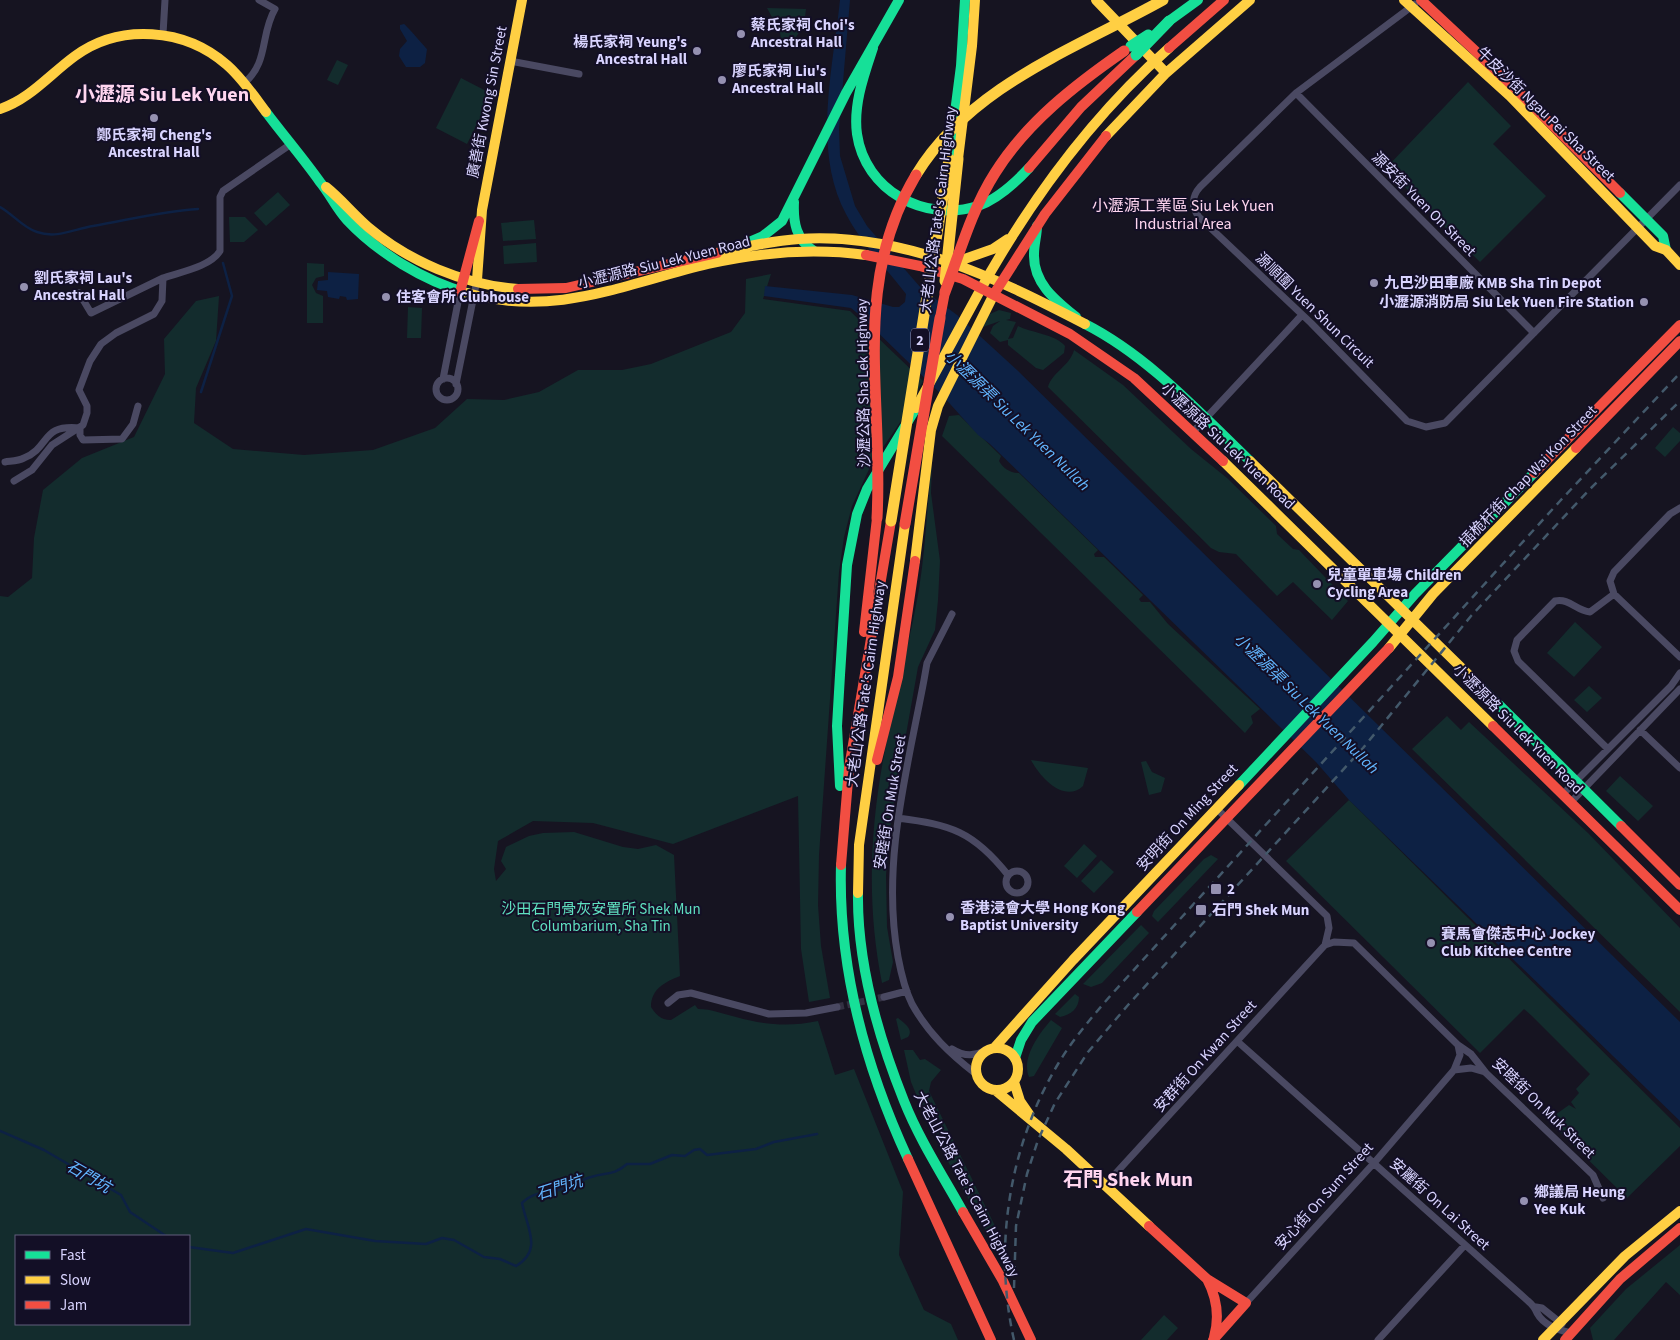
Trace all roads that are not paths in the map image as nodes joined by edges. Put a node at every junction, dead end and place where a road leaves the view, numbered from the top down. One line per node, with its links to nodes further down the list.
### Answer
1 (165, 0): 14 (street)
2 (259, 0): 20 (street)
3 (522, 0): 16 (main road, 廣善街 Kwong Sin Street)
4 (899, 0): 15 (main road)
5 (965, 0): 72 (main road, 大老山公路 Tate's Cairn Highway / 2, bridge)
6 (975, 0): 45 (main road, 大老山公路 Tate's Cairn Highway / 2, bridge)
7 (1096, 0): 17 (main road)
8 (1163, 0): 72 (main road, 沙瀝公路 Sha Lek Highway, bridge)
9 (1198, 0): 13 (main road)
10 (1224, 0): 17 (main road)
11 (1250, 0): 18 (main road)
12 (1414, 2): 21 (street, 源順圍 Yuen Shun Circuit); 28 (main road, 牛皮沙街 Ngau Pei Sha Street); 30 (main road, 牛皮沙街 Ngau Pei Sha Street)
13 (1169, 21): 15 (main road, bridge); 45 (main road, bridge)
14 (162, 34): 20 (main road, 小瀝源路 Siu Lek Yuen Road); 22 (main road, 小瀝源路 Siu Lek Yuen Road)
15 (873, 48): 26 (main road)
16 (510, 61): 19 (street); 27 (main road, 廣善街 Kwong Sin Street)
17 (1155, 62): 18 (main road); 32 (main road)
18 (1165, 72): 29 (main road)
19 (579, 74)
20 (244, 83): 23 (main road, 小瀝源路 Siu Lek Yuen Road)
21 (1296, 93): 49 (street, 源順圍 Yuen Shun Circuit); 52 (street, 源安街 Yuen On Street)
22 (0, 109)
23 (290, 144): 24 (main road, 小瀝源路 Siu Lek Yuen Road); 40 (street)
24 (322, 184): 39 (main road, 小瀝源路 Siu Lek Yuen Road); 44 (main road, 小瀝源路 Siu Lek Yuen Road)
25 (1680, 185): 28 (street, 源順圍 Yuen Shun Circuit)
26 (794, 197): 31 (main road); 33 (main road)
27 (482, 210): 39 (main road, 廣善街 Kwong Sin Street); 41 (main road, 廣善街 Kwong Sin Street)
28 (1647, 219): 30 (street, 源順圍 Yuen Shun Circuit); 34 (main road, 牛皮沙街 Ngau Pei Sha Street)
29 (1037, 226): 42 (main road); 50 (main road)
30 (1638, 228): 34 (main road, 牛皮沙街 Ngau Pei Sha Street); 52 (street, 源順圍 Yuen Shun Circuit)
31 (800, 238): 33 (main road, 小瀝源路 Siu Lek Yuen Road); 35 (main road); 36 (main road, 小瀝源路 Siu Lek Yuen Road)
32 (1009, 238): 36 (main road); 38 (main road)
33 (735, 248): 41 (main road, 小瀝源路 Siu Lek Yuen Road)
34 (1666, 250): 37 (main road, 牛皮沙街 Ngau Pei Sha Street)
35 (814, 251): 43 (main road, 小瀝源路 Siu Lek Yuen Road); 48 (main road, 小瀝源路 Siu Lek Yuen Road)
36 (956, 262): 38 (main road, 小瀝源路 Siu Lek Yuen Road)
37 (1680, 265)
38 (989, 275): 42 (main road, 小瀝源路 Siu Lek Yuen Road); 43 (main road)
39 (464, 277): 41 (main road, 小瀝源路 Siu Lek Yuen Road); 44 (main road, 廣善街 Kwong Sin Street)
40 (163, 278): 46 (street); 58 (street)
41 (477, 280): 48 (street, 廣善街 Kwong Sin Street)
42 (1001, 280): 47 (main road); 50 (main road, 小瀝源路 Siu Lek Yuen Road)
43 (982, 287): 47 (main road, 小瀝源路 Siu Lek Yuen Road); 80 (main road, bridge)
44 (460, 292): 48 (main road, 小瀝源路 Siu Lek Yuen Road); 54 (street, 廣善街 Kwong Sin Street)
45 (945, 292): 78 (main road, 大老山公路 Tate's Cairn Highway / 2, bridge)
46 (79, 293)
47 (994, 294): 59 (main road, 小瀝源路 Siu Lek Yuen Road); 78 (main road)
48 (474, 297): 55 (street, 廣善街 Kwong Sin Street)
49 (1302, 315): 52 (street, 源順圍 Yuen Shun Circuit); 57 (street)
50 (1076, 317): 57 (main road, 小瀝源路 Siu Lek Yuen Road)
51 (1680, 325): 64 (main road, 插桅杆街 Chap Wai Kon Street)
52 (1534, 333)
53 (1680, 341): 66 (main road, 插桅杆街 Chap Wai Kon Street)
54 (443, 379): 55 (street); 55 (street, 廣善街 Kwong Sin Street)
55 (456, 384)
56 (138, 406): 58 (street)
57 (1206, 418): 59 (street); 64 (main road, 小瀝源路 Siu Lek Yuen Road)
58 (80, 428): 60 (street); 61 (street)
59 (1193, 432): 67 (main road, 小瀝源路 Siu Lek Yuen Road)
60 (5, 462)
61 (14, 481)
62 (1680, 508): 63 (street)
63 (1614, 594): 69 (street); 74 (street)
64 (1403, 608): 66 (main road, 小瀝源路 Siu Lek Yuen Road); 67 (main road, 安明街 On Ming Street)
65 (952, 614): 81 (street, 安睦街 On Muk Street)
66 (1413, 619): 68 (main road, 插桅杆街 Chap Wai Kon Street); 76 (main road, 小瀝源路 Siu Lek Yuen Road)
67 (1390, 623): 68 (main road, 小瀝源路 Siu Lek Yuen Road); 79 (main road, 安明街 On Ming Street)
68 (1400, 634): 77 (main road, 小瀝源路 Siu Lek Yuen Road); 82 (main road, 安明街 On Ming Street)
69 (1680, 657)
70 (1680, 674): 74 (street)
71 (1680, 689): 73 (street)
72 (859, 694): 80 (main road, 大老山公路 Tate's Cairn Highway / 2)
73 (1640, 730): 75 (street); 76 (street)
74 (1608, 749): 76 (street)
75 (1680, 768)
76 (1580, 785): 77 (street); 77 (street); 84 (main road, 小瀝源路 Siu Lek Yuen Road)
77 (1567, 798): 85 (main road, 小瀝源路 Siu Lek Yuen Road)
78 (865, 800): 113 (main road, 大老山公路 Tate's Cairn Highway / 2)
79 (1216, 808): 82 (street); 94 (main road, 安明街 On Ming Street)
80 (842, 818): 112 (main road, 大老山公路 Tate's Cairn Highway / 2)
81 (898, 818): 83 (street); 87 (street, 安睦街 On Muk Street)
82 (1227, 819): 86 (street); 95 (main road, 安明街 On Ming Street)
83 (1008, 874)
84 (1680, 884)
85 (1680, 910)
86 (1325, 945): 92 (street, 安群街 On Kwan Street); 93 (street)
87 (906, 991): 88 (street); 91 (street, 安睦街 On Muk Street)
88 (884, 997)
89 (668, 1003): 90 (street)
90 (837, 1007)
91 (926, 1026): 94 (street, 安睦街 On Muk Street); 98 (street, 安睦街 On Muk Street)
92 (1237, 1041): 102 (street, 安麗街 On Lai Street); 103 (street, 安群街 On Kwan Street)
93 (1458, 1045): 96 (street); 97 (street, 安睦街 On Muk Street)
94 (990, 1049): 95 (main road); 98 (main road, 安明街 On Ming Street)
95 (1016, 1058): 99 (main road, 安明街 On Ming Street)
96 (1454, 1070): 97 (street); 102 (street, 安心街 On Sum Street)
97 (1486, 1073): 104 (street, 安睦街 On Muk Street)
98 (976, 1074): 100 (main road)
99 (1014, 1082): 100 (main road); 101 (main road)
100 (994, 1090): 101 (main road)
101 (1037, 1125): 103 (main road)
102 (1374, 1163): 107 (street, 安麗街 On Lai Street); 109 (street, 安心街 On Sum Street)
103 (1105, 1185): 108 (main road)
104 (1603, 1198)
105 (1680, 1211): 110 (main road)
106 (1680, 1228): 111 (main road)
107 (1465, 1245): 110 (street, 安麗街 On Lai Street); 115 (street)
108 (1207, 1278): 109 (main road); 114 (main road)
109 (1246, 1303): 114 (main road, 安心街 On Sum Street)
110 (1557, 1326): 111 (street, 安麗街 On Lai Street); 116 (main road)
111 (1571, 1338)
112 (991, 1340)
113 (1031, 1340)
114 (1213, 1340)
115 (1378, 1340)
116 (1543, 1340)

